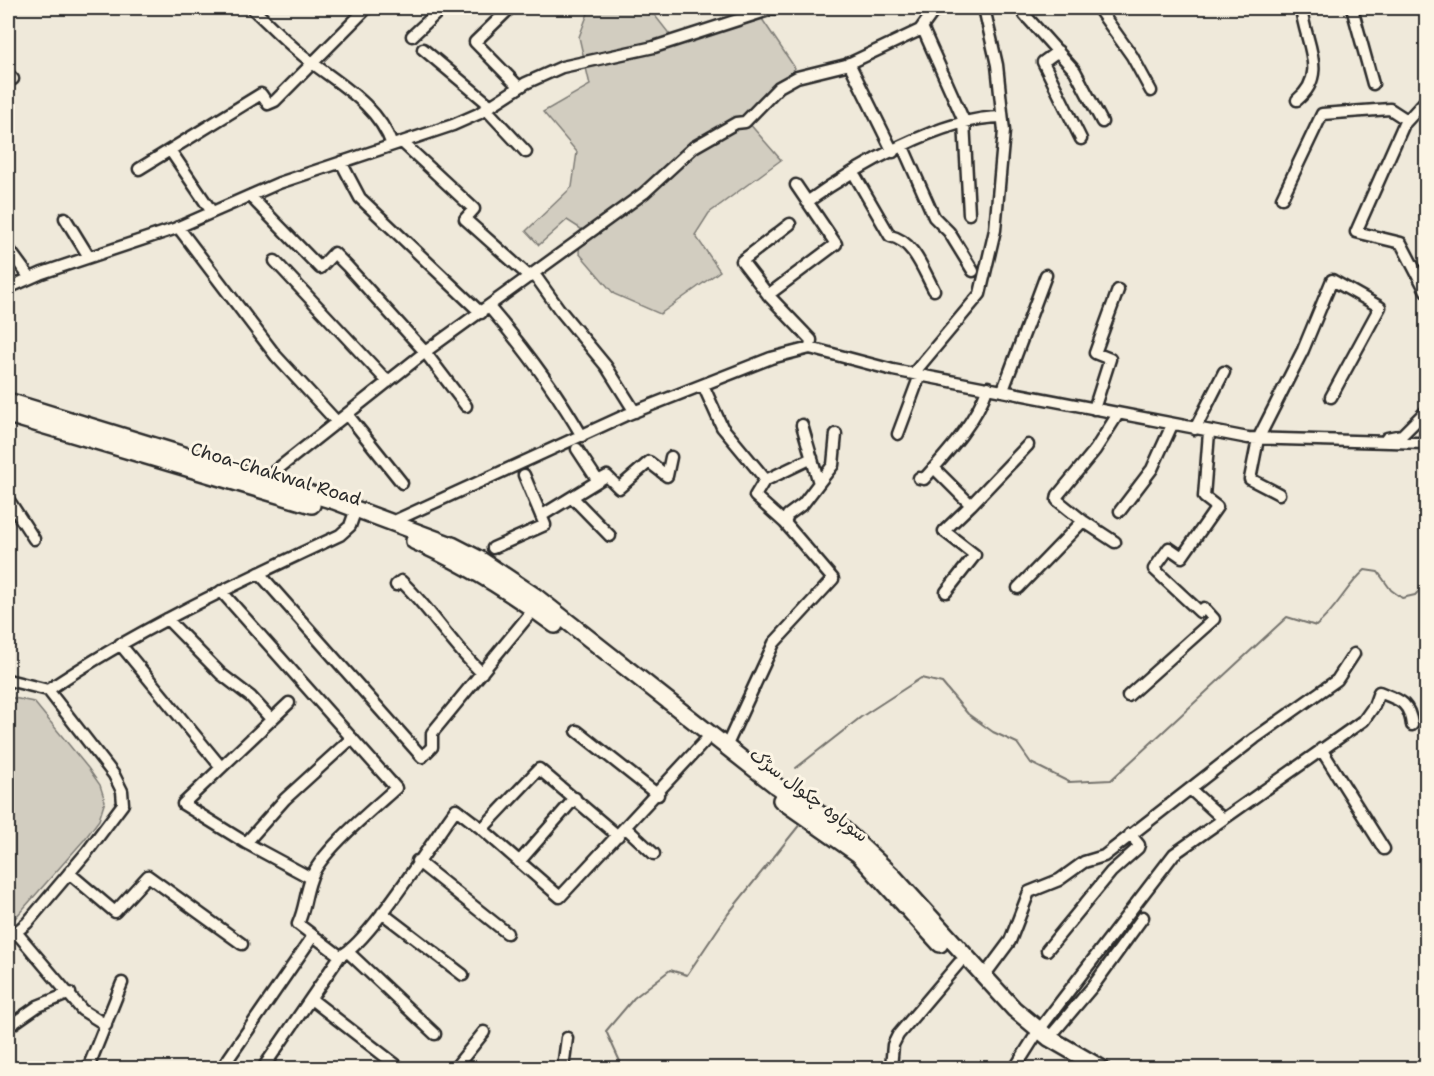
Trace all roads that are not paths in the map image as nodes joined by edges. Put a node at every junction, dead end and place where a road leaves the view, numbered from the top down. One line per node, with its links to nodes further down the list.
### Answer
1 (252, 8): 17 (street)
2 (442, 8): 14 (street)
3 (775, 8): 12 (street)
4 (936, 8): 13 (street)
5 (984, 8): 25 (street)
6 (1024, 8): 16 (street)
7 (1098, 8): 21 (street)
8 (1301, 8): 22 (street)
9 (1352, 8): 19 (street)
10 (362, 9): 17 (street)
11 (507, 11): 20 (street)
12 (746, 12): 20 (street)
13 (922, 27): 18 (street); 27 (street)
14 (412, 36)
15 (423, 49): 24 (street)
16 (1058, 51): 28 (street); 29 (street)
17 (312, 63): 30 (street); 32 (street)
18 (849, 63): 31 (street); 50 (street)
19 (1373, 84)
20 (519, 87): 24 (street)
21 (1151, 91)
22 (1297, 100)
23 (1426, 100): 26 (street)
24 (488, 107): 30 (street); 33 (street)
25 (1002, 117): 27 (street); 62 (street)
26 (1407, 120): 39 (street); 56 (street)
27 (964, 121): 31 (street); 42 (street)
28 (1102, 122)
29 (1081, 139)
30 (397, 143): 34 (street); 50 (street)
31 (898, 149): 36 (street); 49 (street)
32 (170, 150): 35 (street); 41 (street)
33 (526, 152)
34 (341, 162): 38 (street); 58 (street)
35 (139, 169)
36 (853, 172): 40 (street); 55 (street)
37 (796, 185): 40 (street)
38 (250, 196): 41 (street); 60 (street)
39 (1282, 198)
40 (807, 202): 57 (street)
41 (212, 212): 45 (street)
42 (969, 214)
43 (65, 218): 47 (street)
44 (790, 224): 57 (street)
45 (178, 227): 47 (street); 76 (street)
46 (8, 248): 52 (street)
47 (88, 257): 52 (street)
48 (275, 261): 63 (street)
49 (973, 271)
50 (532, 275): 58 (street); 72 (street)
51 (1046, 275): 66 (street)
52 (30, 278): 53 (street)
53 (8, 288)
54 (1118, 290): 70 (street)
55 (934, 291)
56 (1426, 291)
57 (768, 295): 59 (street)
58 (485, 310): 60 (street); 83 (street)
59 (810, 348): 62 (street); 64 (street)
60 (425, 352): 63 (street); 69 (street)
61 (1224, 372): 79 (street)
62 (916, 374): 65 (street); 82 (street)
63 (388, 382): 73 (street)
64 (703, 385): 72 (street); 95 (street)
65 (988, 387): 66 (street); 91 (street)
66 (1003, 390): 70 (street)
67 (1330, 397): 84 (street)
68 (8, 401): 94 (highway)
69 (466, 406)
70 (1094, 409): 74 (street)
71 (1426, 411): 85 (street)
72 (635, 412): 83 (street)
73 (347, 414): 76 (street); 97 (street)
74 (1118, 414): 78 (street); 106 (street)
75 (8, 415): 104 (highway, Choa-Chakwal Road)
76 (337, 422): 94 (street)
77 (802, 424): 90 (street)
78 (1172, 425): 79 (street); 103 (street)
79 (1195, 429): 80 (street)
80 (1209, 432): 84 (street); 126 (street)
81 (836, 434): 98 (street)
82 (898, 434)
83 (582, 436): 107 (street)
84 (1258, 439): 85 (street); 99 (street)
85 (1376, 442): 86 (street)
86 (1426, 443)
87 (1028, 445): 102 (street)
88 (578, 449): 96 (street)
89 (671, 457): 96 (street)
90 (812, 458): 95 (street); 98 (street)
91 (934, 468): 93 (street); 102 (street)
92 (524, 474): 105 (street)
93 (919, 478)
94 (265, 479): 104 (highway)
95 (766, 480): 108 (street)
96 (598, 481): 100 (street)
97 (402, 483)
98 (819, 483): 108 (street)
99 (1279, 494)
100 (572, 497): 105 (street); 109 (street)
101 (8, 499): 110 (street)
102 (971, 505): 117 (street)
103 (1120, 511)
104 (355, 514): 107 (highway); 113 (street); 118 (highway, Choa-Chakwal Road)
105 (541, 516): 112 (street)
106 (1083, 521): 111 (street); 115 (street)
107 (392, 522): 133 (highway)
108 (785, 523): 133 (street)
109 (610, 536)
110 (34, 539)
111 (1115, 542)
112 (493, 548)
113 (259, 573): 116 (street); 123 (street)
114 (396, 585): 123 (street)
115 (1018, 588)
116 (221, 591): 120 (street); 131 (street)
117 (946, 592)
118 (521, 599): 119 (highway, سوہاوہ چکوال سڑک)
119 (534, 609): 123 (street); 132 (highway, سوہاوہ چکوال سڑک)
120 (167, 619): 121 (street); 128 (street)
121 (120, 645): 125 (street); 135 (street)
122 (1354, 654): 136 (street)
123 (482, 673)
124 (8, 680): 125 (street)
125 (48, 690): 148 (street)
126 (1128, 696)
127 (289, 703): 128 (street)
128 (272, 718): 135 (street)
129 (1412, 725): 134 (street)
130 (577, 731): 137 (street)
131 (351, 738): 143 (street); 149 (street)
132 (705, 741): 137 (street); 158 (highway, سوہاوہ چکوال سڑک)
133 (726, 747): 160 (highway)
134 (1321, 749): 139 (street); 144 (street)
135 (221, 767): 143 (street)
136 (1190, 789): 139 (street); 142 (street)
137 (658, 795): 141 (street)
138 (575, 798): 140 (street); 141 (street); 147 (street)
139 (1223, 819): 168 (street)
140 (482, 829): 146 (street); 147 (street)
141 (622, 832): 145 (street); 147 (street)
142 (1130, 834): 156 (street); 160 (street)
143 (246, 843): 149 (street)
144 (1384, 849)
145 (654, 854)
146 (417, 861): 150 (street); 152 (street)
147 (519, 862)
148 (69, 873): 153 (street); 155 (street)
149 (311, 878): 154 (street)
150 (382, 913): 157 (street); 159 (street)
151 (1143, 916): 168 (street)
152 (507, 933)
153 (12, 935): 162 (street)
154 (313, 936): 157 (street); 171 (street)
155 (242, 944)
156 (1047, 950)
157 (345, 955): 163 (street); 167 (street)
158 (959, 963): 168 (highway, سوہاوہ چکوال سڑک); 176 (street)
159 (462, 975)
160 (984, 976): 168 (highway)
161 (122, 983): 164 (street)
162 (70, 993): 164 (street); 165 (street)
163 (311, 999): 172 (street); 173 (street)
164 (106, 1025): 170 (street)
165 (8, 1027)
166 (484, 1032): 174 (street)
167 (435, 1034)
168 (1041, 1036): 177 (street); 178 (highway, سوہاوہ چکوال سڑک); 179 (highway)
169 (567, 1038): 175 (street)
170 (88, 1068)
171 (222, 1068)
172 (263, 1068)
173 (400, 1068)
174 (455, 1068)
175 (563, 1068)
176 (891, 1068)
177 (1015, 1068)
178 (1079, 1068)
179 (1101, 1068)

